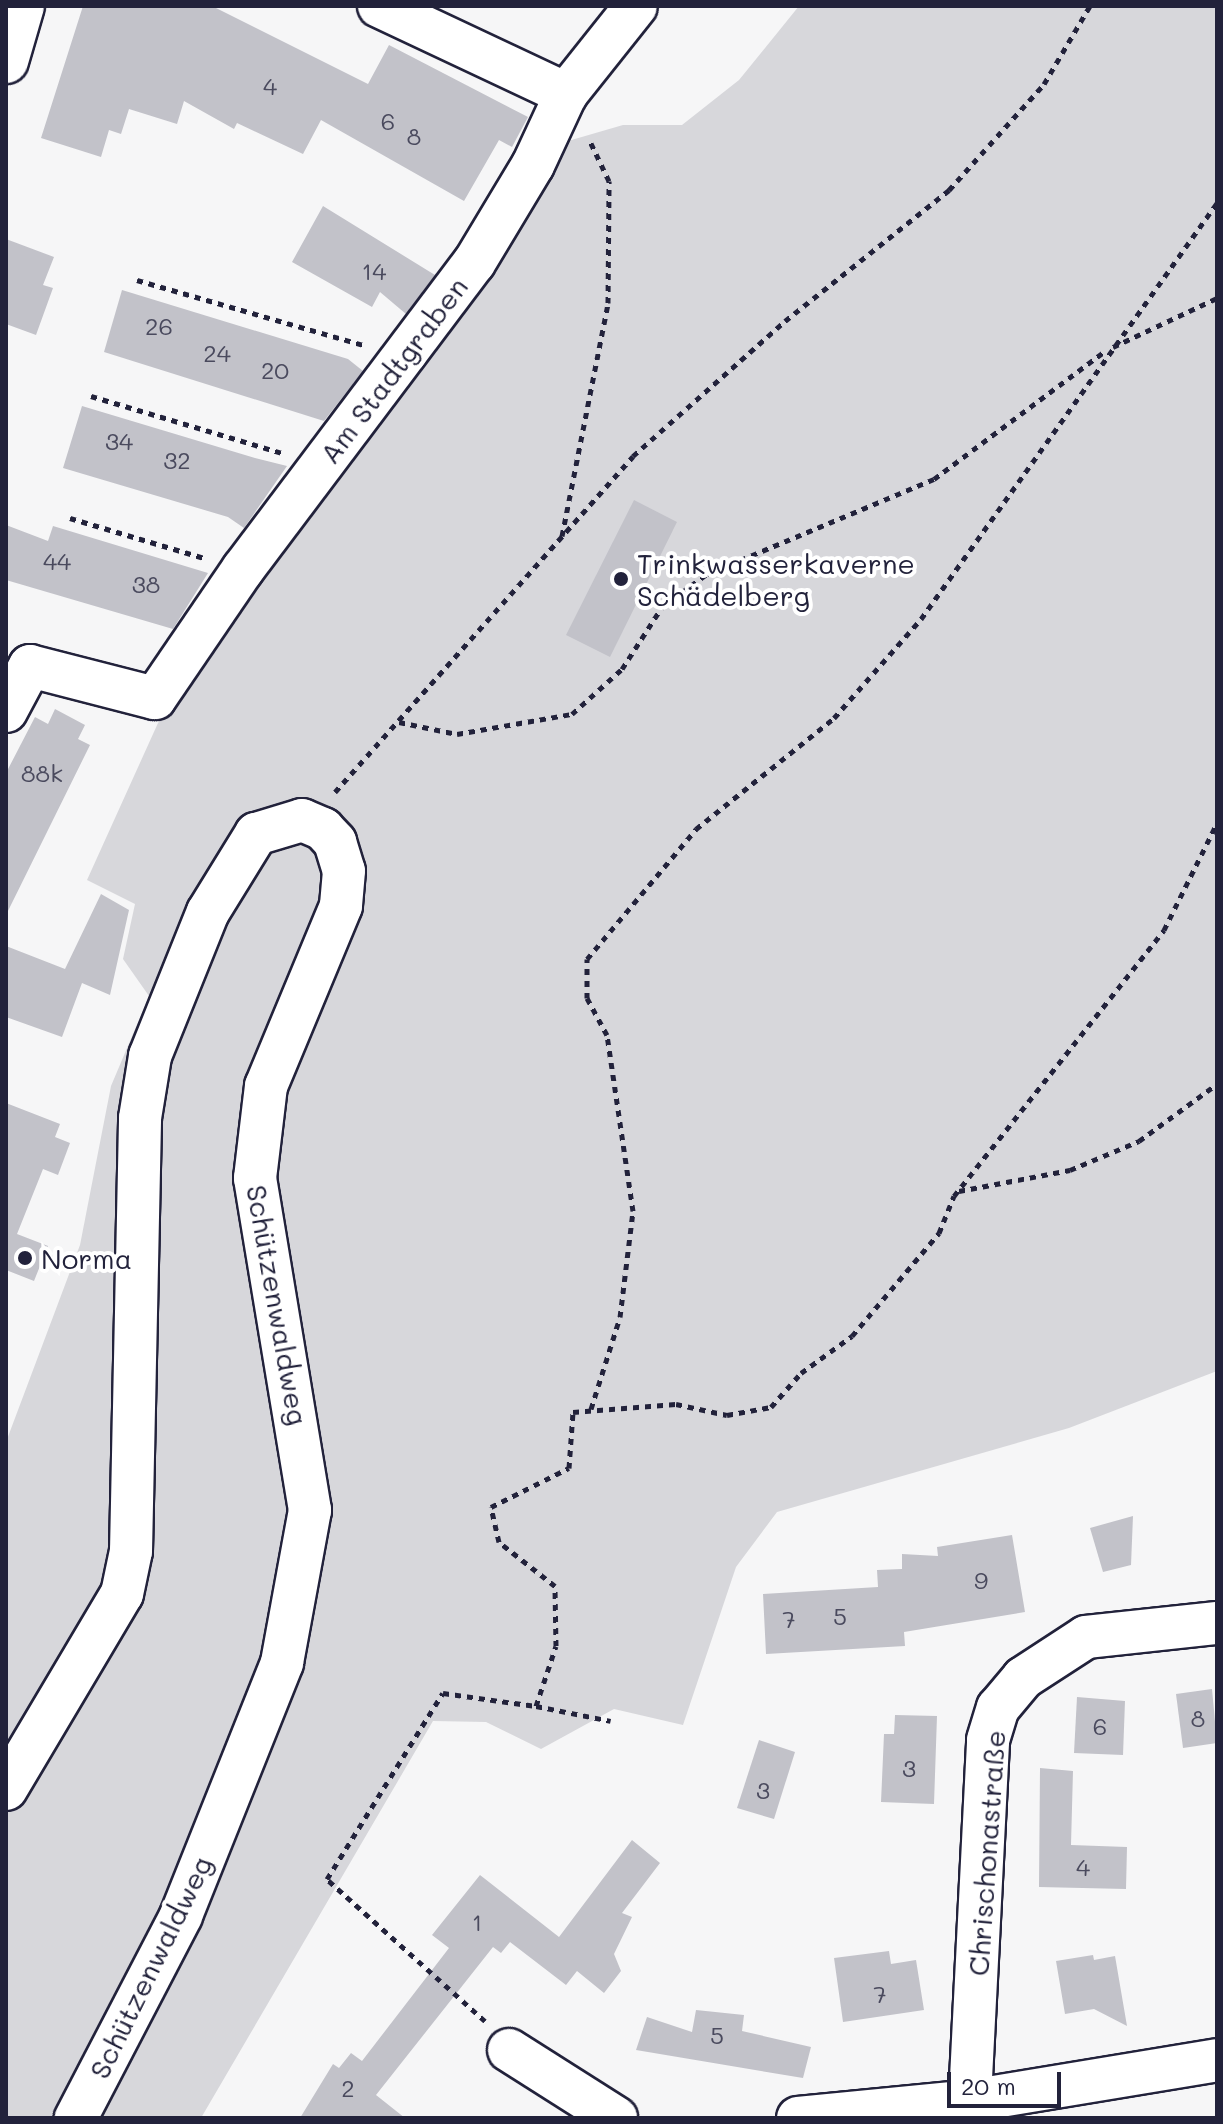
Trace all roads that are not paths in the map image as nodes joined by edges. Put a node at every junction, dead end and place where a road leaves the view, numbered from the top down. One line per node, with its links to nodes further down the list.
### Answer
1 (22, 6): 4 (main road)
2 (379, 6): 5 (street)
3 (636, 6): 5 (street, Am Stadtgraben)
4 (6, 61)
5 (566, 94): 6 (street, Am Stadtgraben)
6 (6, 711)
7 (1217, 1623): 11 (street, Chrischonastraße)
8 (6, 1789): 12 (street, Schützenwaldweg)
9 (509, 2050): 13 (street)
10 (1217, 2060): 11 (street)
11 (970, 2109): 14 (street)
12 (76, 2118)
13 (616, 2118)
14 (798, 2118)

